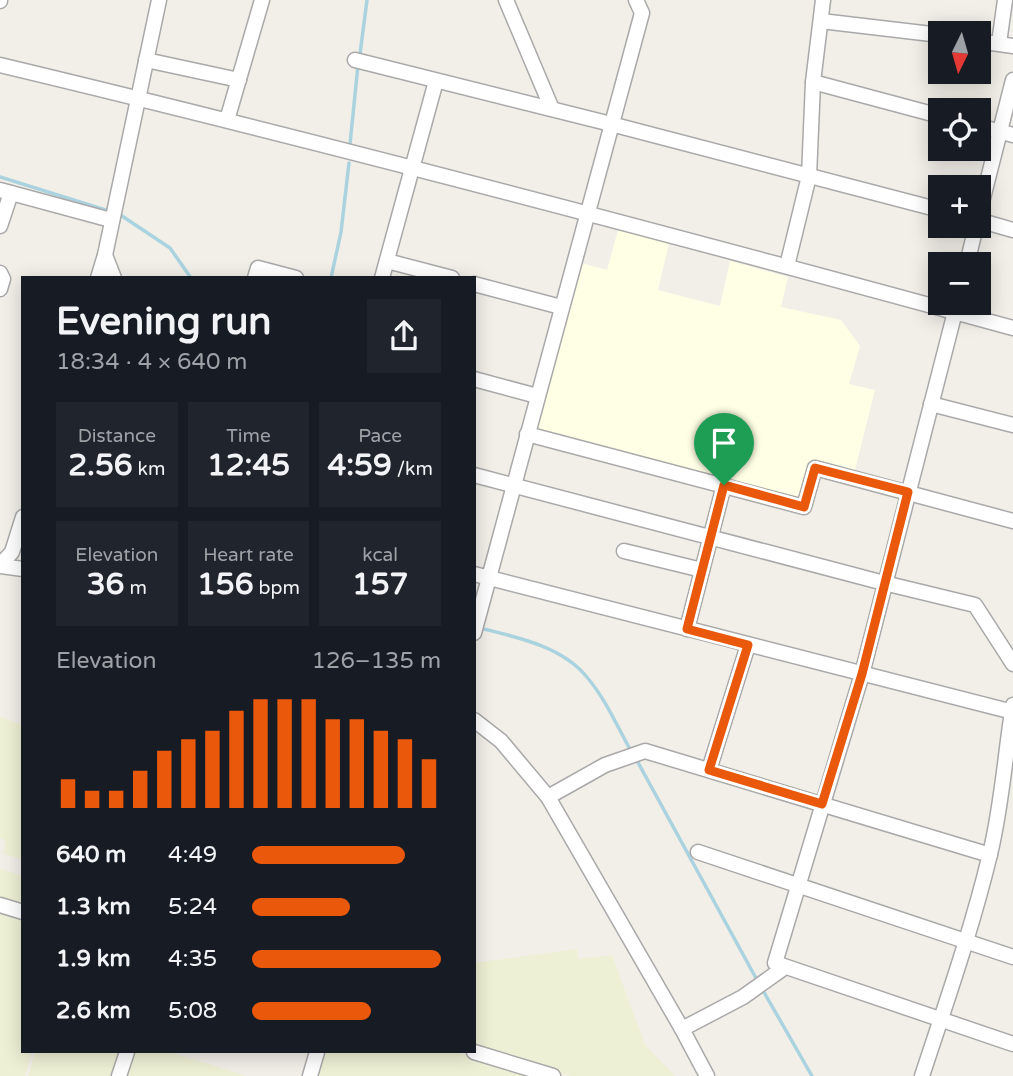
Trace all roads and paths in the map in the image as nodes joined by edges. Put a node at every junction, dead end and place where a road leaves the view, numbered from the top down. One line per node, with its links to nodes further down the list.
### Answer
1 (159, 0): 10 (street)
2 (262, 0): 13 (street)
3 (506, 0): 18 (street)
4 (636, 0): 21 (street)
5 (823, 0): 7 (street)
6 (1005, 0): 9 (street)
7 (821, 21): 8 (street); 16 (street)
8 (928, 34)
9 (1006, 44)
10 (146, 60): 13 (street); 17 (street)
11 (355, 60): 15 (street)
12 (0, 65): 17 (street)
13 (239, 80): 20 (street)
14 (1013, 80): 22 (street)
15 (436, 81): 18 (street); 23 (street)
16 (813, 82): 19 (street); 24 (street)
17 (138, 98): 20 (street); 29 (street)
18 (552, 109): 21 (street)
19 (928, 113)
20 (227, 120): 23 (street)
21 (611, 124): 24 (street); 28 (street)
22 (1007, 133): 25 (street)
23 (412, 169): 28 (street); 34 (street)
24 (809, 176): 27 (street); 35 (street)
25 (991, 180)
26 (5, 191): 29 (street); 31 (street)
27 (928, 207)
28 (586, 214): 35 (street); 46 (street)
29 (112, 215): 33 (street)
30 (991, 223): 32 (street)
31 (0, 226)
32 (1013, 230)
33 (105, 255): 37 (street); 38 (street)
34 (387, 261): 41 (street); 42 (street)
35 (787, 266): 45 (street)
36 (0, 273): 44 (street)
37 (99, 276)
38 (113, 276)
39 (256, 276): 40 (street)
40 (288, 276)
41 (383, 276)
42 (444, 276)
43 (476, 285): 46 (street)
44 (0, 289)
45 (928, 300)
46 (561, 307): 51 (street)
47 (954, 315): 52 (street)
48 (978, 315): 49 (street)
49 (1013, 328)
50 (476, 380): 51 (street)
51 (537, 396): 54 (street)
52 (931, 404): 53 (street); 58 (street)
53 (1013, 425)
54 (527, 434): 56 (street); 57 (street)
55 (476, 476): 56 (street)
56 (514, 485): 61 (street); 66 (street)
57 (724, 485): 58 (street); 61 (street)
58 (908, 492): 59 (street); 67 (street)
59 (1013, 521)
60 (21, 523): 63 (street)
61 (710, 537): 65 (street); 67 (street)
62 (624, 551): 65 (street)
63 (0, 566): 64 (street)
64 (21, 569)
65 (702, 570): 69 (street)
66 (481, 576): 68 (street); 69 (street)
67 (884, 583): 71 (street); 72 (street)
68 (476, 624)
69 (687, 629): 70 (street)
70 (748, 645): 72 (street); 75 (street)
71 (1013, 664)
72 (862, 674): 73 (street); 77 (street)
73 (1013, 710): 79 (street)
74 (476, 722): 76 (street)
75 (709, 770): 76 (street); 77 (street)
76 (548, 797): 87 (street)
77 (822, 804): 79 (street); 80 (street)
78 (698, 852): 80 (street)
79 (990, 855): 83 (street)
80 (797, 886): 83 (street); 85 (street)
81 (0, 905): 82 (street)
82 (21, 911)
83 (965, 941): 84 (street); 86 (street)
84 (1013, 957)
85 (785, 967): 86 (street); 87 (street)
86 (941, 1019): 88 (street); 96 (street)
87 (682, 1029): 95 (street)
88 (1013, 1044)
89 (127, 1053): 92 (street)
90 (317, 1053): 93 (street)
91 (476, 1053): 94 (street)
92 (119, 1076)
93 (310, 1076)
94 (553, 1076)
95 (707, 1076)
96 (922, 1076)

